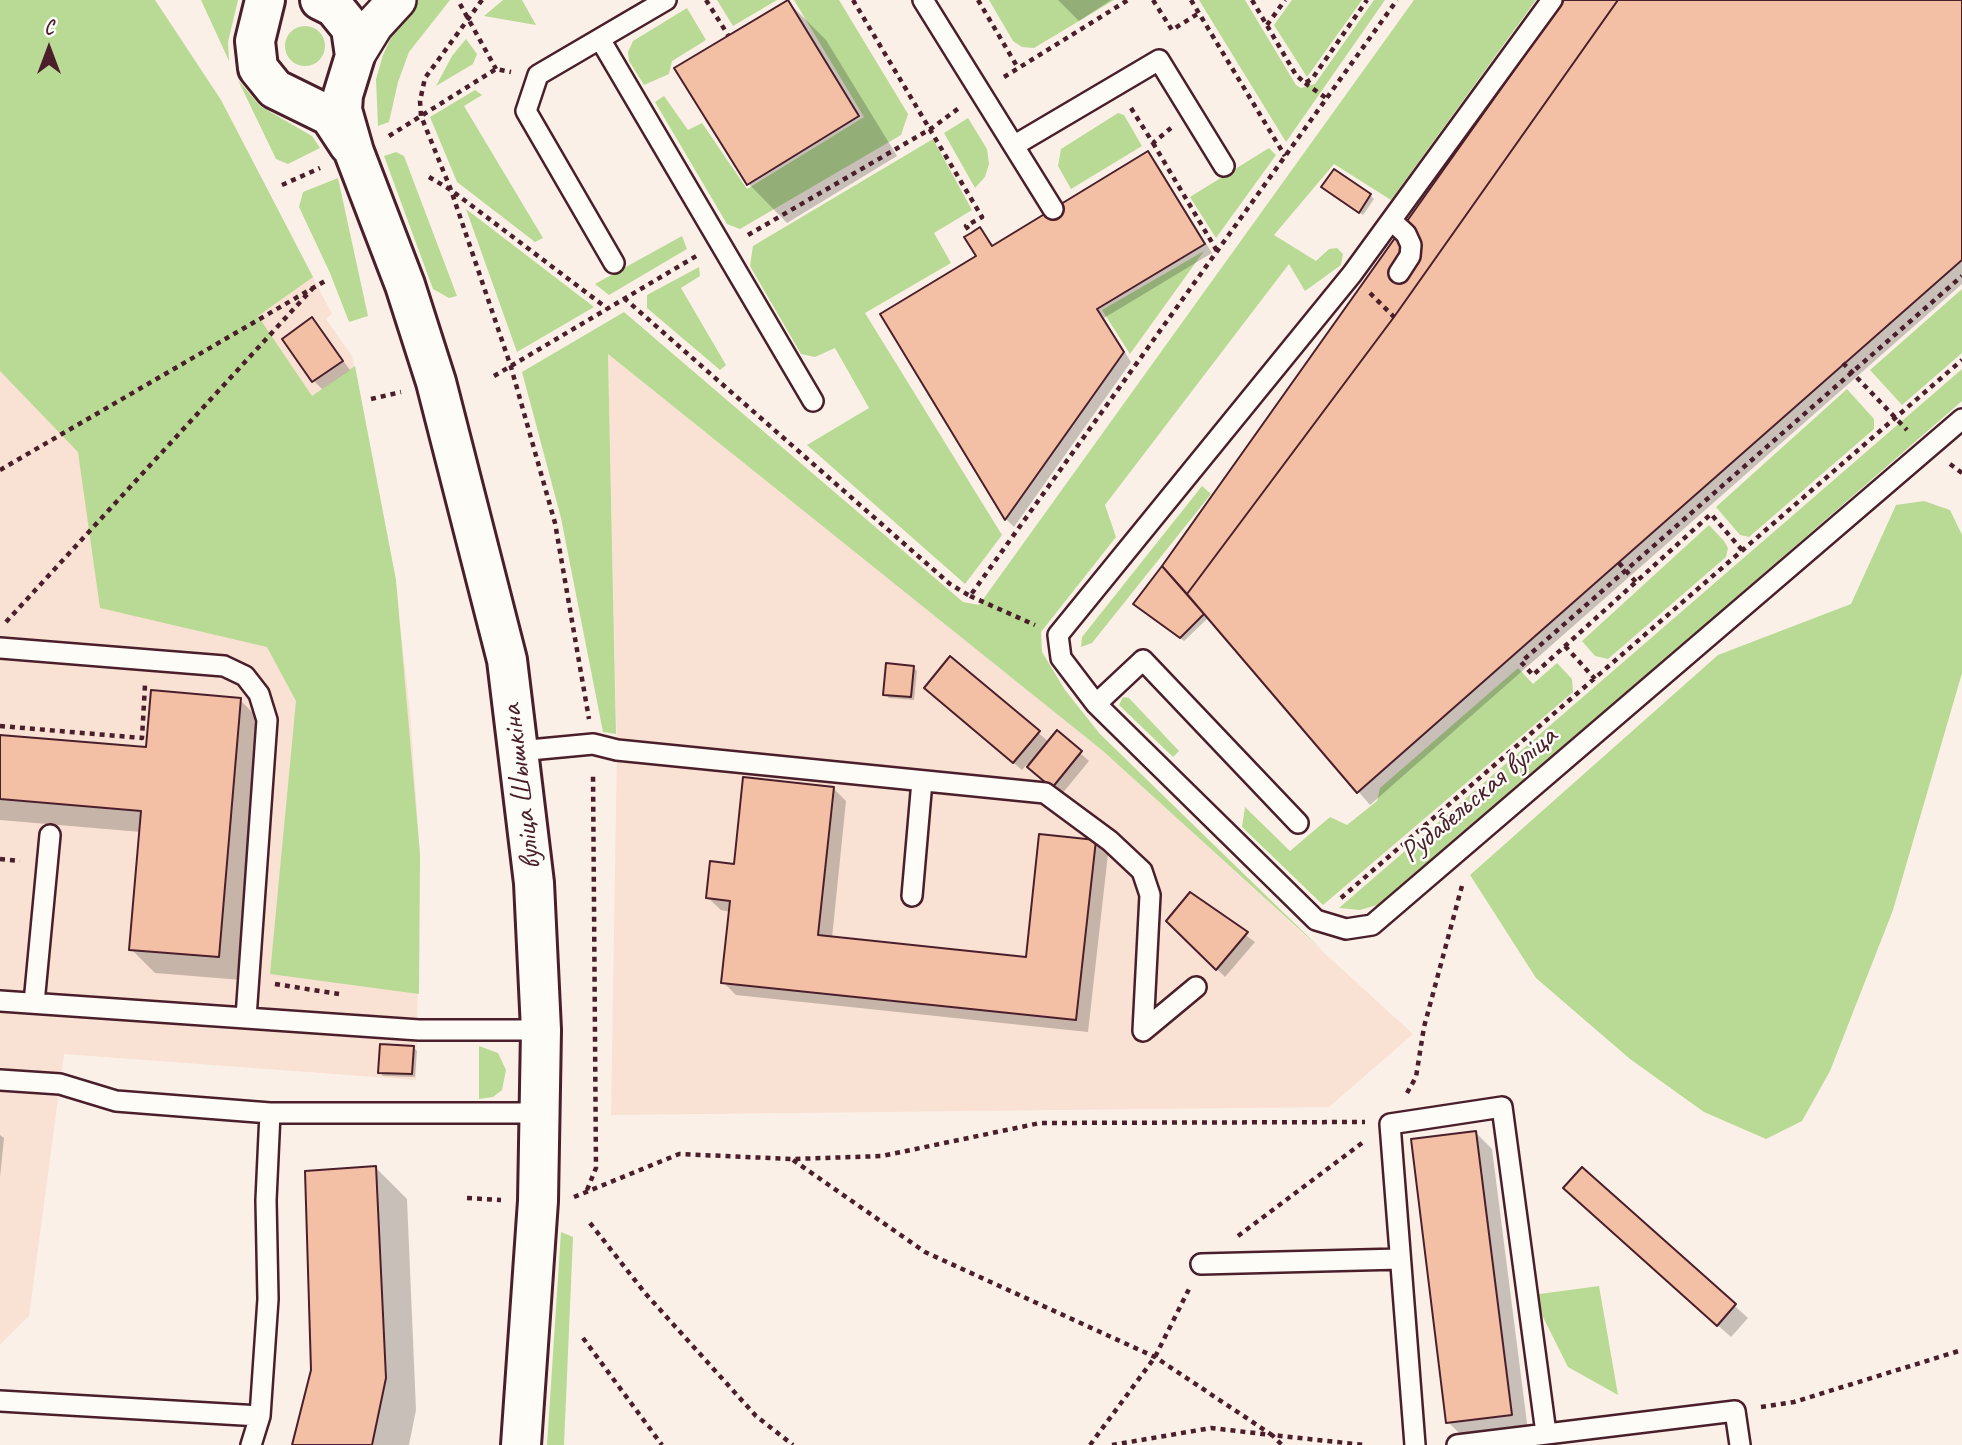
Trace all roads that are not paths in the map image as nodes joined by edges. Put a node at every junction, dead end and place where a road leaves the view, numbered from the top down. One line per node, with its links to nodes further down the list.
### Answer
1 (265, 0): 9 (main road, вуліца Шышкіна)
2 (290, 0): 9 (main road)
3 (321, 0): 10 (main road, вуліца Шышкіна)
4 (397, 0): 10 (street)
5 (666, 0): 8 (lane)
6 (923, 0): 12 (lane)
7 (1552, 0): 16 (lane)
8 (600, 39): 17 (lane); 19 (lane)
9 (255, 41): 11 (main road, вуліца Шышкіна)
10 (352, 63): 11 (main road); 13 (main road, вуліца Шышкіна)
11 (287, 95): 13 (main road, вуліца Шышкіна)
12 (1015, 145): 14 (lane); 15 (lane)
13 (354, 152): 23 (main road, вуліца Шышкіна)
14 (1224, 166)
15 (1053, 209)
16 (1392, 221): 18 (lane); 22 (lane)
17 (614, 262)
18 (1399, 272)
19 (813, 401)
20 (1962, 418): 22 (lane, Рудабельская вуліца)
21 (0, 649): 31 (lane)
22 (1096, 704): 25 (lane)
23 (519, 751): 24 (lane); 32 (main road, вуліца Шышкіна)
24 (922, 781): 27 (lane); 28 (lane)
25 (1298, 822)
26 (50, 835): 30 (lane)
27 (912, 897)
28 (1196, 987)
29 (0, 1001): 30 (lane)
30 (34, 1003): 31 (lane)
31 (246, 1017): 32 (lane)
32 (541, 1030): 35 (main road, вуліца Шышкіна)
33 (0, 1080): 34 (lane)
34 (270, 1113): 35 (lane); 39 (lane)
35 (539, 1113): 42 (main road, вуліца Шышкіна)
36 (1400, 1259): 37 (lane); 40 (lane); 43 (lane)
37 (1202, 1265)
38 (0, 1401): 39 (lane)
39 (260, 1416): 41 (lane)
40 (1546, 1433): 44 (lane); 45 (lane)
41 (251, 1445)
42 (521, 1445)
43 (1415, 1445)
44 (1457, 1445)
45 (1740, 1445)

